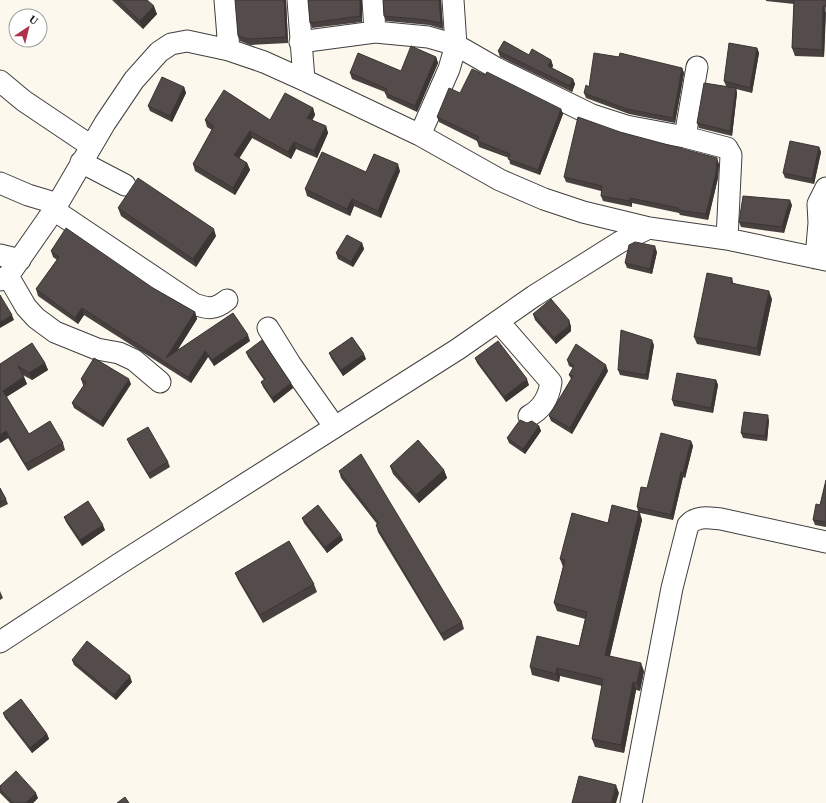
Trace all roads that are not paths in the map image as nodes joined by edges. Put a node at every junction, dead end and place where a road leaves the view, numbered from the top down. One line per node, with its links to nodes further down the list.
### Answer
1 (225, 0): 8 (street)
2 (298, 0): 6 (street)
3 (373, 0): 5 (street)
4 (453, 0): 7 (street)
5 (375, 32): 6 (street); 7 (street)
6 (300, 42): 10 (street)
7 (456, 45): 12 (street); 13 (street)
8 (229, 50): 10 (street); 14 (street)
9 (697, 67): 13 (street)
10 (304, 80): 12 (street)
11 (0, 81): 14 (street)
12 (420, 135): 19 (street)
13 (685, 137): 20 (street)
14 (86, 154): 16 (street); 18 (street)
15 (0, 183): 18 (street)
16 (125, 185)
17 (826, 188): 21 (street)
18 (56, 207): 22 (street); 23 (street)
19 (649, 228): 20 (street); 24 (street)
20 (727, 239): 21 (street)
21 (821, 259)
22 (7, 268): 26 (street)
23 (227, 300)
24 (498, 321): 27 (street); 28 (street)
25 (268, 328): 28 (street)
26 (160, 382)
27 (529, 416)
28 (334, 426): 30 (street)
29 (826, 542): 31 (street)
30 (0, 642)
31 (631, 803)

